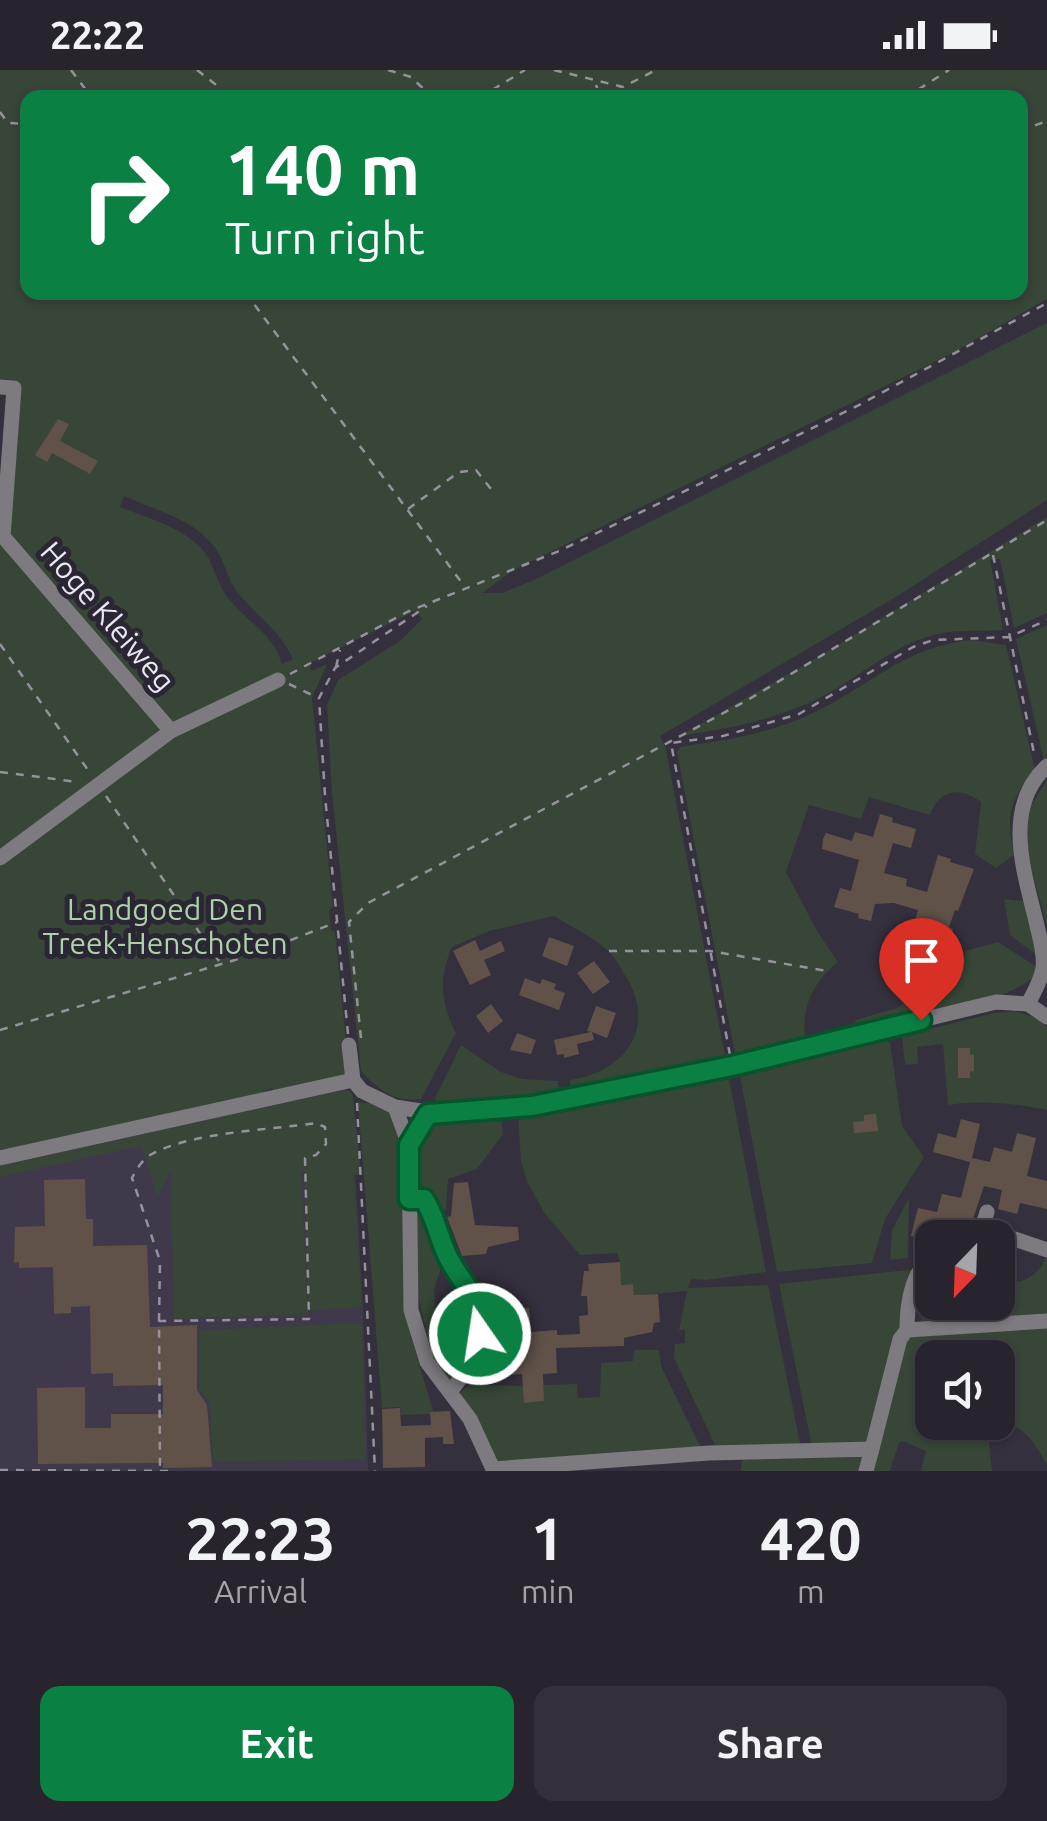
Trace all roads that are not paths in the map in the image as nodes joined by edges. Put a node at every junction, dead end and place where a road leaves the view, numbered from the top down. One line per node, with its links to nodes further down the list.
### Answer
1 (0, 387): 2 (street, Hoge Kleiweg)
2 (2, 535): 4 (street, Hoge Kleiweg)
3 (278, 680): 4 (street, Hoge Kleiweg)
4 (172, 731): 6 (street, Hoge Kleiweg)
5 (1043, 770): 7 (street)
6 (0, 858)
7 (1043, 934): 8 (street)
8 (1028, 1004): 9 (street); 13 (street)
9 (1047, 1017)
10 (356, 1049): 11 (street)
11 (354, 1083): 12 (street); 15 (street)
12 (395, 1107): 13 (street); 14 (street)
13 (428, 1114): 14 (street)
14 (409, 1145): 16 (street)
15 (0, 1158)
16 (409, 1199): 22 (street); 22 (street)
17 (987, 1212): 18 (street)
18 (1047, 1250)
19 (915, 1283): 21 (street)
20 (1047, 1321): 21 (street)
21 (907, 1330): 23 (street)
22 (450, 1392): 24 (street)
23 (872, 1449): 24 (street); 25 (street)
24 (488, 1470)
25 (866, 1471)

